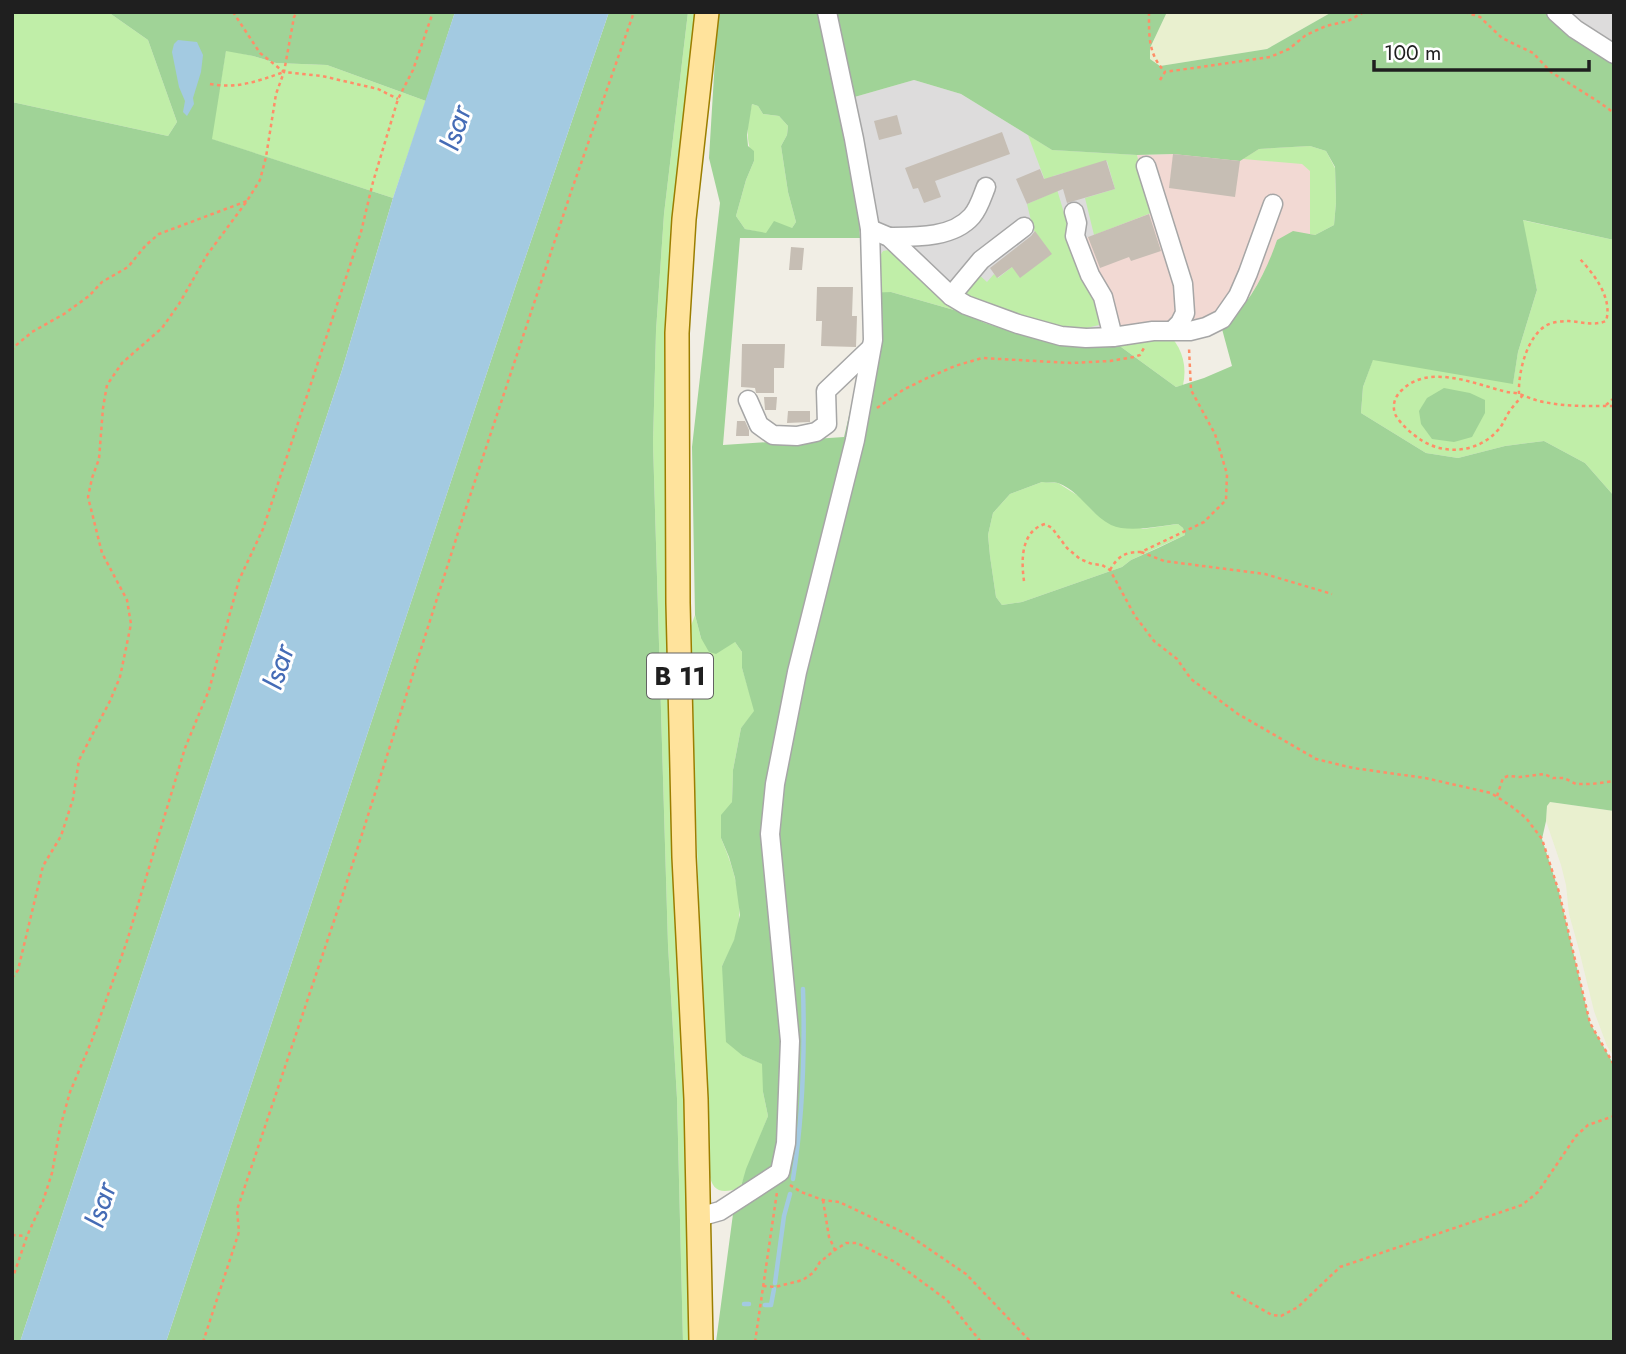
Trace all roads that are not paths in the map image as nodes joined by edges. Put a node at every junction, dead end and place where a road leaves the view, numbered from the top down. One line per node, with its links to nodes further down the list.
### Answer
1 (708, 12): 17 (main road, B 11)
2 (827, 12): 10 (street)
3 (1556, 12): 4 (street)
4 (1614, 54)
5 (1146, 166): 13 (street)
6 (986, 187): 11 (street)
7 (1273, 204): 13 (street)
8 (1074, 212): 14 (street)
9 (1024, 227): 12 (street)
10 (870, 229): 11 (street); 15 (street)
11 (889, 237): 12 (street)
12 (951, 296): 14 (street)
13 (1181, 330): 14 (street)
14 (1113, 337)
15 (871, 348): 16 (street); 17 (street)
16 (748, 400)
17 (699, 1217): 18 (main road, B 11)
18 (701, 1342)

